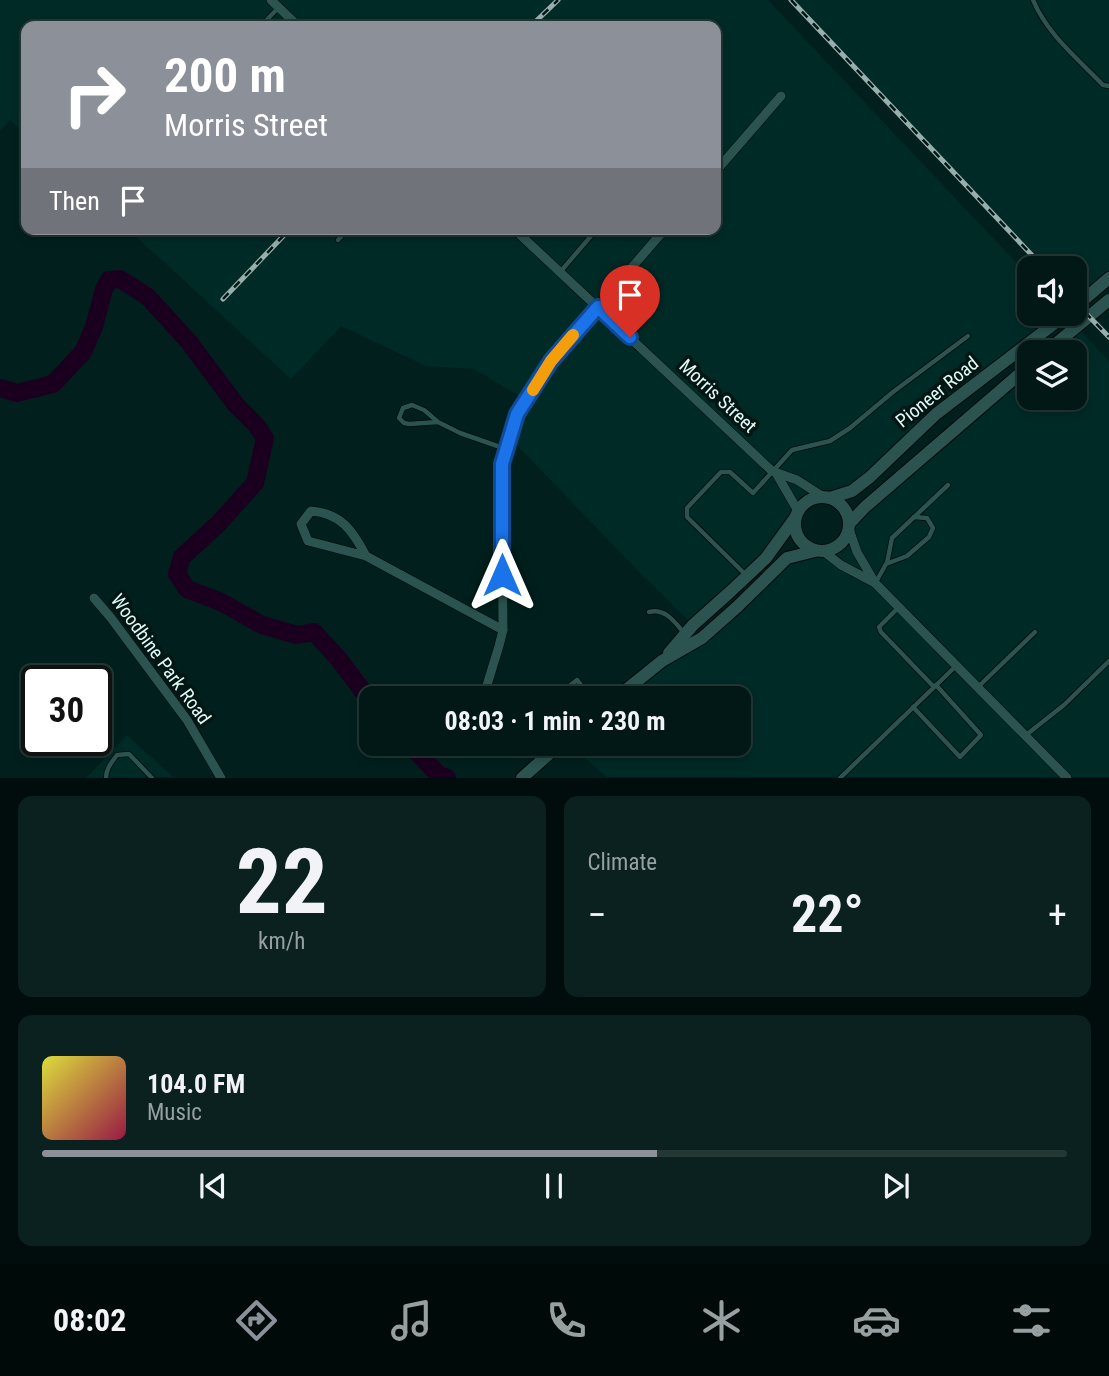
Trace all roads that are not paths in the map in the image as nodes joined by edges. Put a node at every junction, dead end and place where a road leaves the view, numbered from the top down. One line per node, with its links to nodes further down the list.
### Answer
1 (1033, 0): 5 (lane)
2 (274, 4): 3 (lane); 4 (street)
3 (264, 21)
4 (293, 21)
5 (1109, 86)
6 (781, 96): 7 (street)
7 (721, 165)
8 (343, 235): 12 (lane)
9 (520, 235): 13 (street, Morris Street)
10 (592, 235): 13 (lane)
11 (656, 235): 17 (street)
12 (338, 240)
13 (560, 272): 17 (street, Morris Street)
14 (1109, 278): 15 (main road)
15 (1087, 297)
16 (1109, 300): 20 (main road)
17 (598, 307): 23 (street); 24 (street, Morris Street)
18 (1051, 326): 26 (main road, Pioneer Road)
19 (968, 336): 24 (lane)
20 (1060, 340)
21 (1017, 376): 29 (main road, Pioneer Road)
22 (439, 422): 22 (lane); 23 (lane)
23 (507, 449): 38 (street)
24 (774, 472): 26 (street, Morris Street); 27 (street, Morris Street); 33 (lane)
25 (948, 485): 28 (lane)
26 (826, 497): 27 (main road); 29 (main road)
27 (797, 515): 30 (main road); 33 (main road)
28 (914, 517): 32 (lane); 32 (lane)
29 (849, 526): 30 (main road); 34 (street)
30 (819, 551): 34 (street); 40 (main road)
31 (366, 556): 31 (street); 38 (street)
32 (886, 564): 34 (lane)
33 (747, 576): 40 (main road)
34 (875, 583): 36 (street)
35 (94, 597): 53 (street, Woodbine Park Road)
36 (899, 607): 42 (street); 45 (lane)
37 (649, 612): 40 (lane)
38 (503, 630): 43 (street)
39 (1035, 632): 46 (lane)
40 (688, 639): 44 (main road)
41 (1109, 662): 48 (lane)
42 (957, 666): 45 (lane); 46 (street)
43 (487, 686)
44 (631, 686)
45 (935, 686): 47 (lane); 47 (lane)
46 (978, 687): 48 (street)
47 (913, 708): 55 (lane)
48 (1025, 735): 50 (street)
49 (547, 756): 54 (main road)
50 (1065, 777)
51 (106, 778): 52 (lane)
52 (152, 778)
53 (221, 778)
54 (522, 778)
55 (840, 778)

